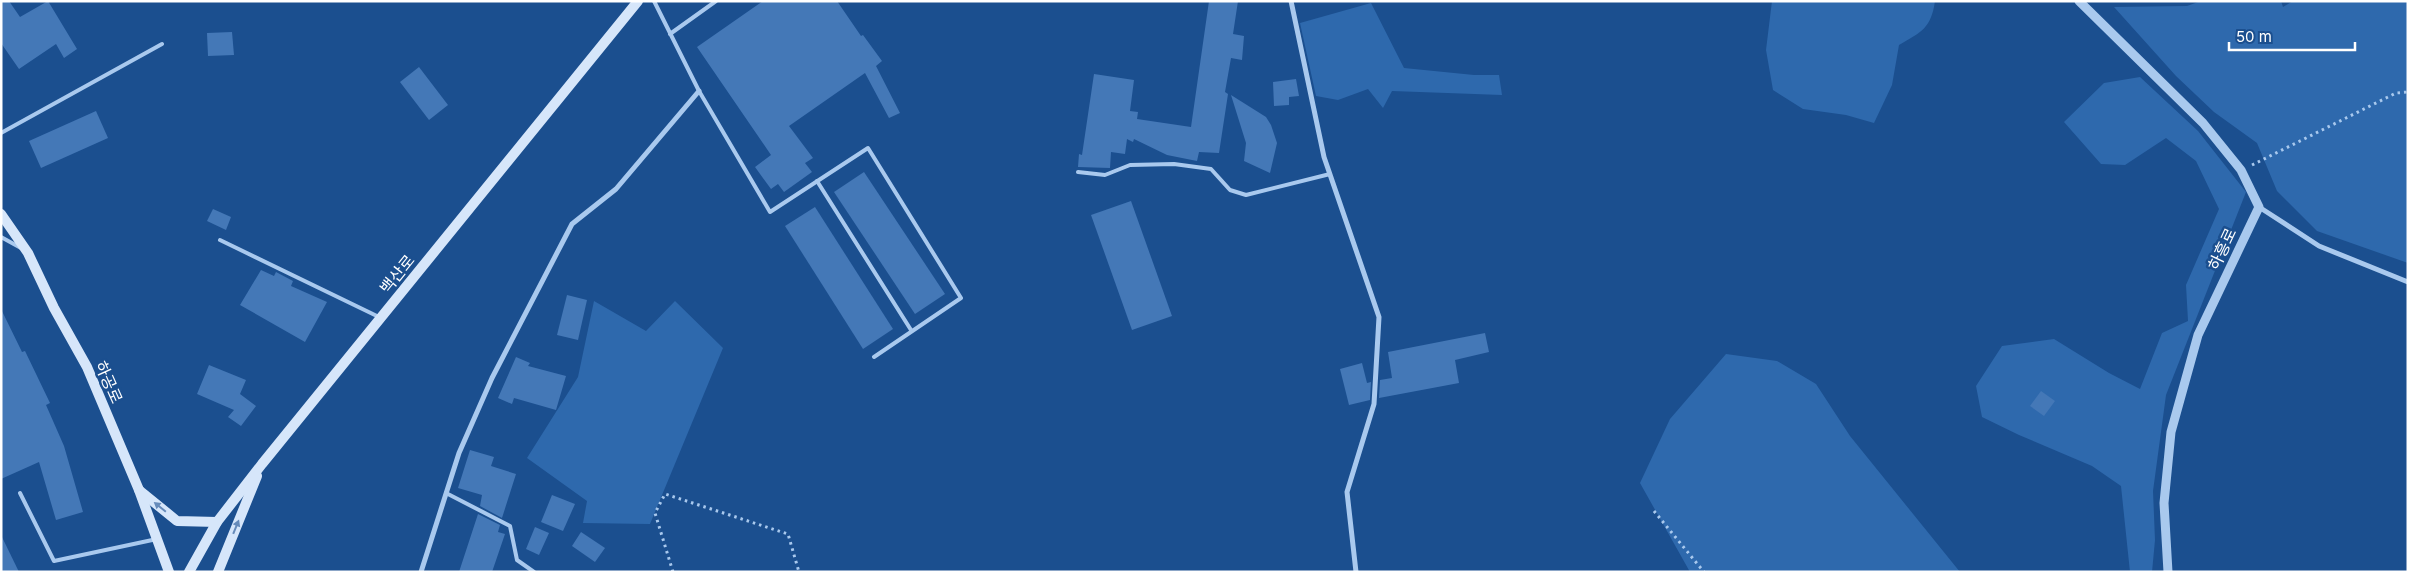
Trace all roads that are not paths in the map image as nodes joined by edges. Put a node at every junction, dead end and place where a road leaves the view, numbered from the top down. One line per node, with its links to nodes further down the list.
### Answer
1 (638, 1): 19 (main road, 백산로)
2 (654, 1): 6 (lane)
3 (716, 1): 6 (lane)
4 (1291, 1): 11 (street)
5 (2079, 1): 13 (street)
6 (670, 34): 8 (lane)
7 (162, 44): 9 (lane)
8 (698, 91): 12 (lane); 25 (street)
9 (1, 133)
10 (1078, 172): 11 (lane)
11 (1330, 174): 33 (street)
12 (816, 181): 20 (lane); 20 (lane)
13 (2259, 207): 18 (street); 34 (street, 하흥로)
14 (1, 214): 17 (main road, 하공로)
15 (1, 236): 17 (lane)
16 (220, 240): 19 (lane)
17 (28, 253): 23 (main road, 하공로)
18 (2408, 282)
19 (381, 318): 22 (main road, 백산로)
20 (911, 330): 21 (lane)
21 (874, 357)
22 (262, 464): 26 (main road, 백산로); 30 (main road, one-way to 22)
23 (139, 490): 26 (main road, one-way to 23); 27 (main road, 하공로)
24 (20, 493): 27 (lane)
25 (446, 493): 31 (street); 32 (lane)
26 (217, 522): 29 (main road, 백산로)
27 (157, 539): 28 (main road, 하공로)
28 (169, 572)
29 (189, 572)
30 (218, 572)
31 (421, 572)
32 (534, 572)
33 (1356, 572)
34 (2168, 572)

